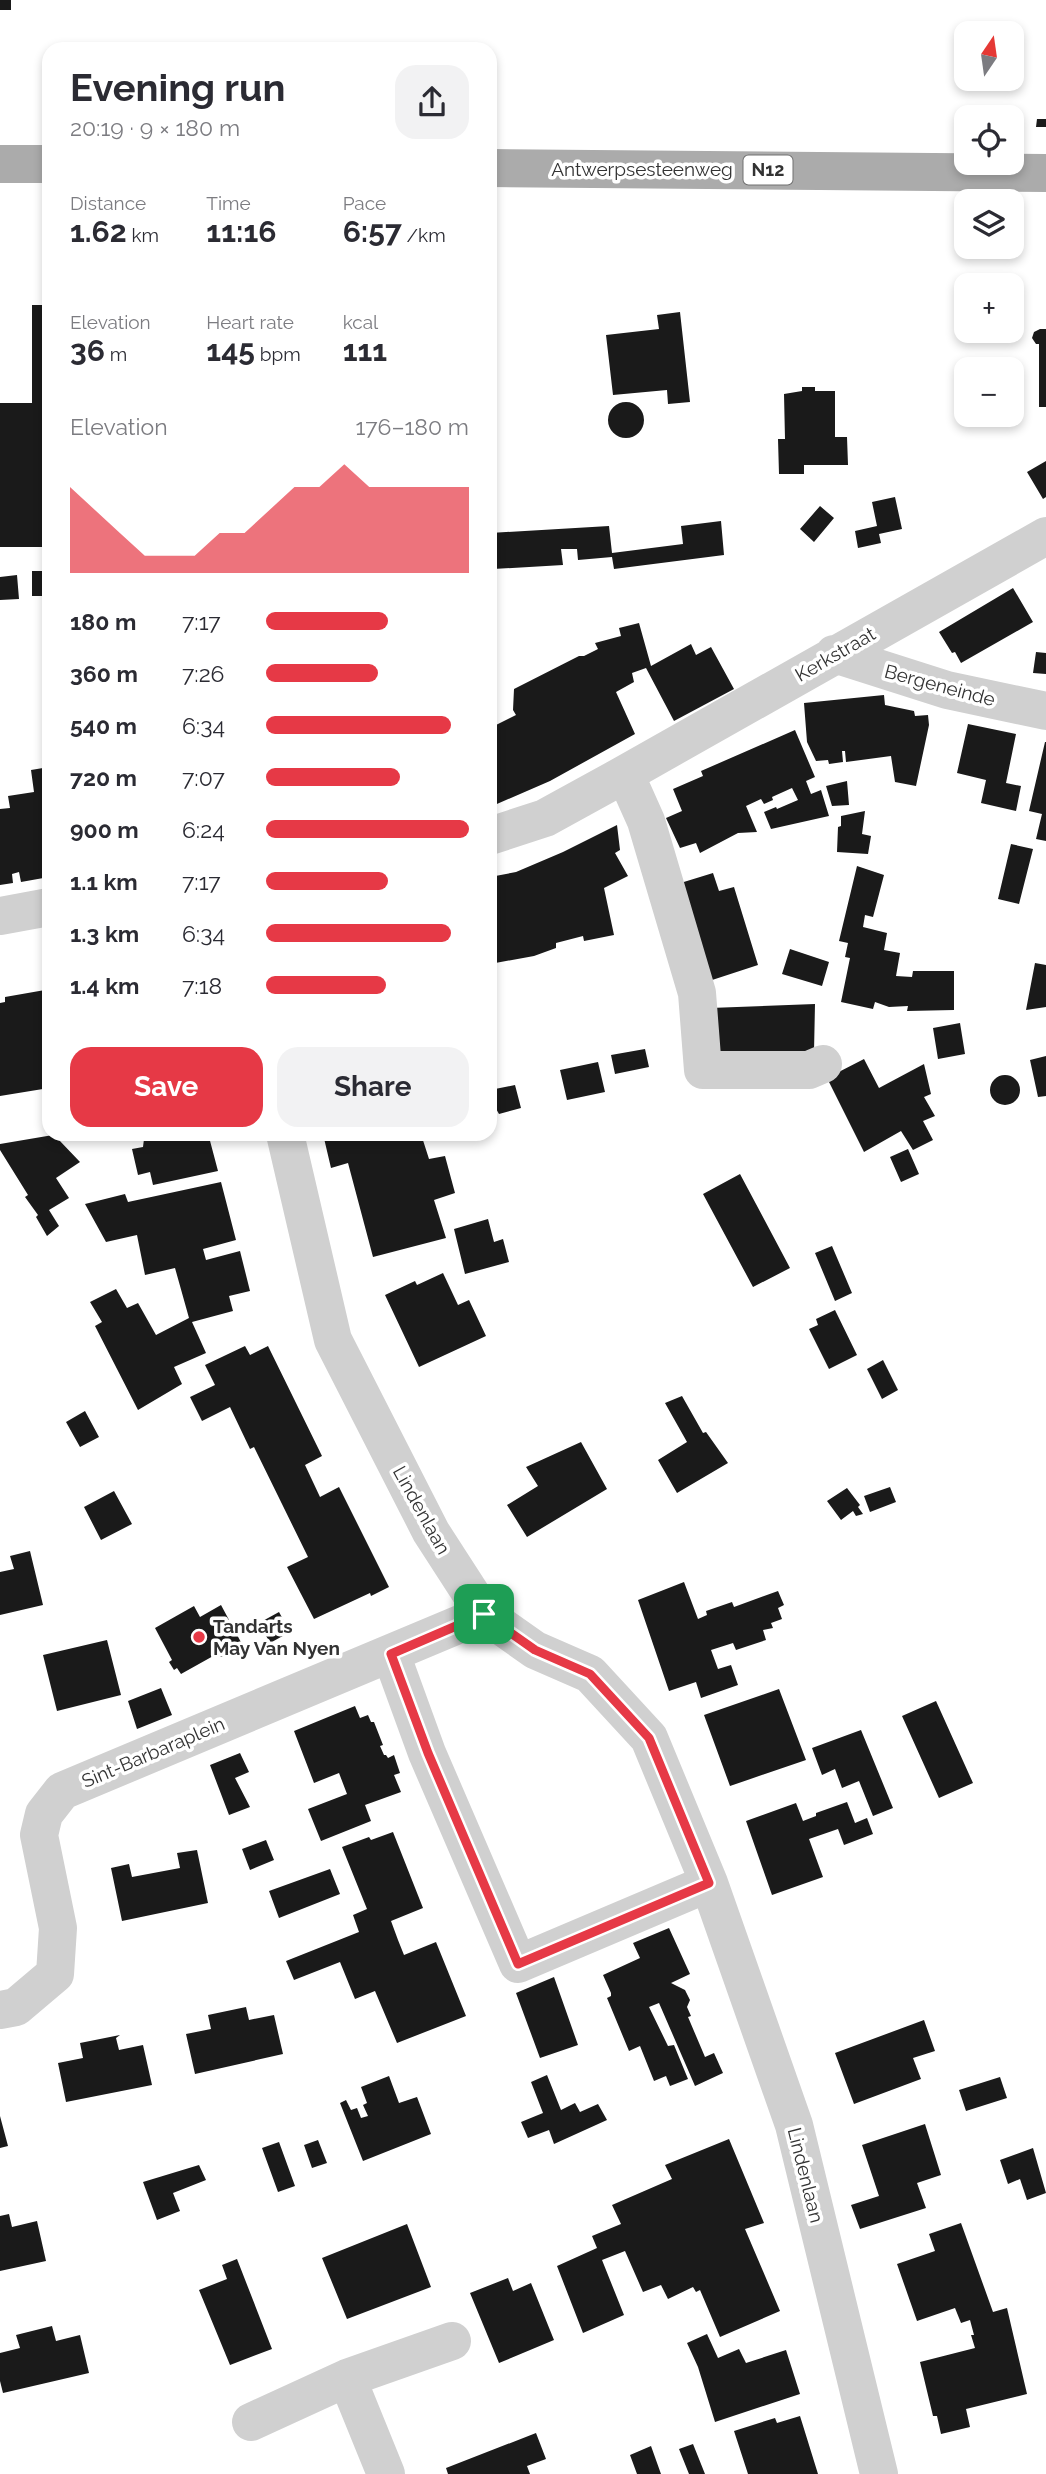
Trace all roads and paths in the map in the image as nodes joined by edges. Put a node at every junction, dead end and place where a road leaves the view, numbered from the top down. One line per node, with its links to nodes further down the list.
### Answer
1 (0, 164): 2 (main road)
2 (42, 164)
3 (497, 168): 4 (main road, Antwerpsesteenweg / N12)
4 (1046, 173)
5 (1046, 536): 6 (street, Kerkstraat)
6 (834, 654): 7 (street, Bergeneinde); 8 (street, Kerkstraat)
7 (1046, 711)
8 (625, 774): 9 (street, Kerkstraat); 12 (street)
9 (497, 834)
10 (42, 908): 11 (street)
11 (0, 916)
12 (823, 1064)
13 (287, 1141): 14 (street, Lindenlaan)
14 (484, 1614): 15 (street, Sint-Barbaraplein); 16 (street, Lindenlaan)
15 (391, 1654): 16 (street); 17 (street, Sint-Barbaraplein)
16 (709, 1883): 22 (street, Lindenlaan)
17 (0, 2011)
18 (452, 2341): 19 (street)
19 (347, 2378): 20 (street); 21 (street)
20 (251, 2422)
21 (386, 2474)
22 (879, 2474)

